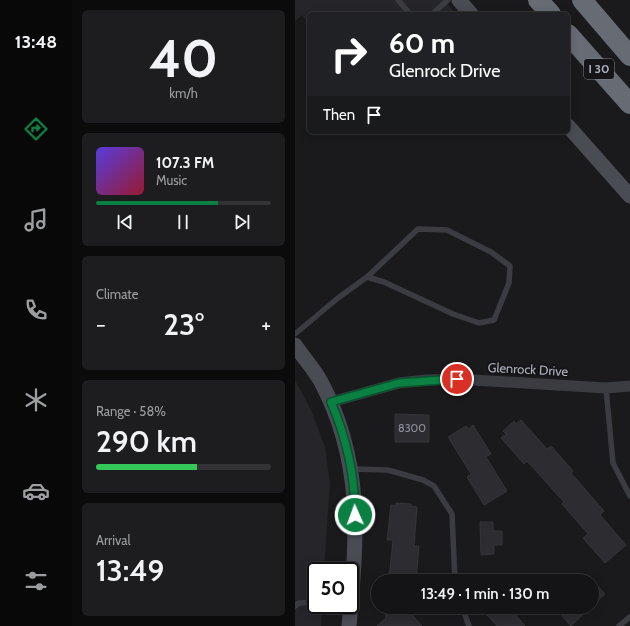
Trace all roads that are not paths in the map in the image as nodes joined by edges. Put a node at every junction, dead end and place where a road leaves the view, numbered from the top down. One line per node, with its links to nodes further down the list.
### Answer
1 (398, 0): 6 (lane)
2 (448, 0): 7 (lane)
3 (459, 0): 8 (main road)
4 (538, 0): 9 (highway)
5 (582, 0): 11 (highway, I 30)
6 (408, 12)
7 (434, 12)
8 (469, 12)
9 (549, 12)
10 (570, 36): 12 (highway, I 30)
11 (630, 56)
12 (630, 104)
13 (570, 128): 14 (main road)
14 (630, 196)
15 (367, 277): 15 (lane); 16 (lane)
16 (295, 334)
17 (295, 345): 20 (main road)
18 (630, 386): 19 (street, Glenrock Drive)
19 (606, 388): 20 (street, Glenrock Drive); 22 (lane)
20 (331, 402): 21 (main road)
21 (351, 469): 23 (main road); 24 (lane)
22 (630, 496)
23 (355, 562)
24 (455, 574)
25 (307, 603): 26 (lane)
26 (295, 606)
27 (350, 614): 30 (main road)
28 (465, 614): 31 (lane)
29 (630, 618): 32 (lane)
30 (349, 626)
31 (469, 626)
32 (619, 626)

